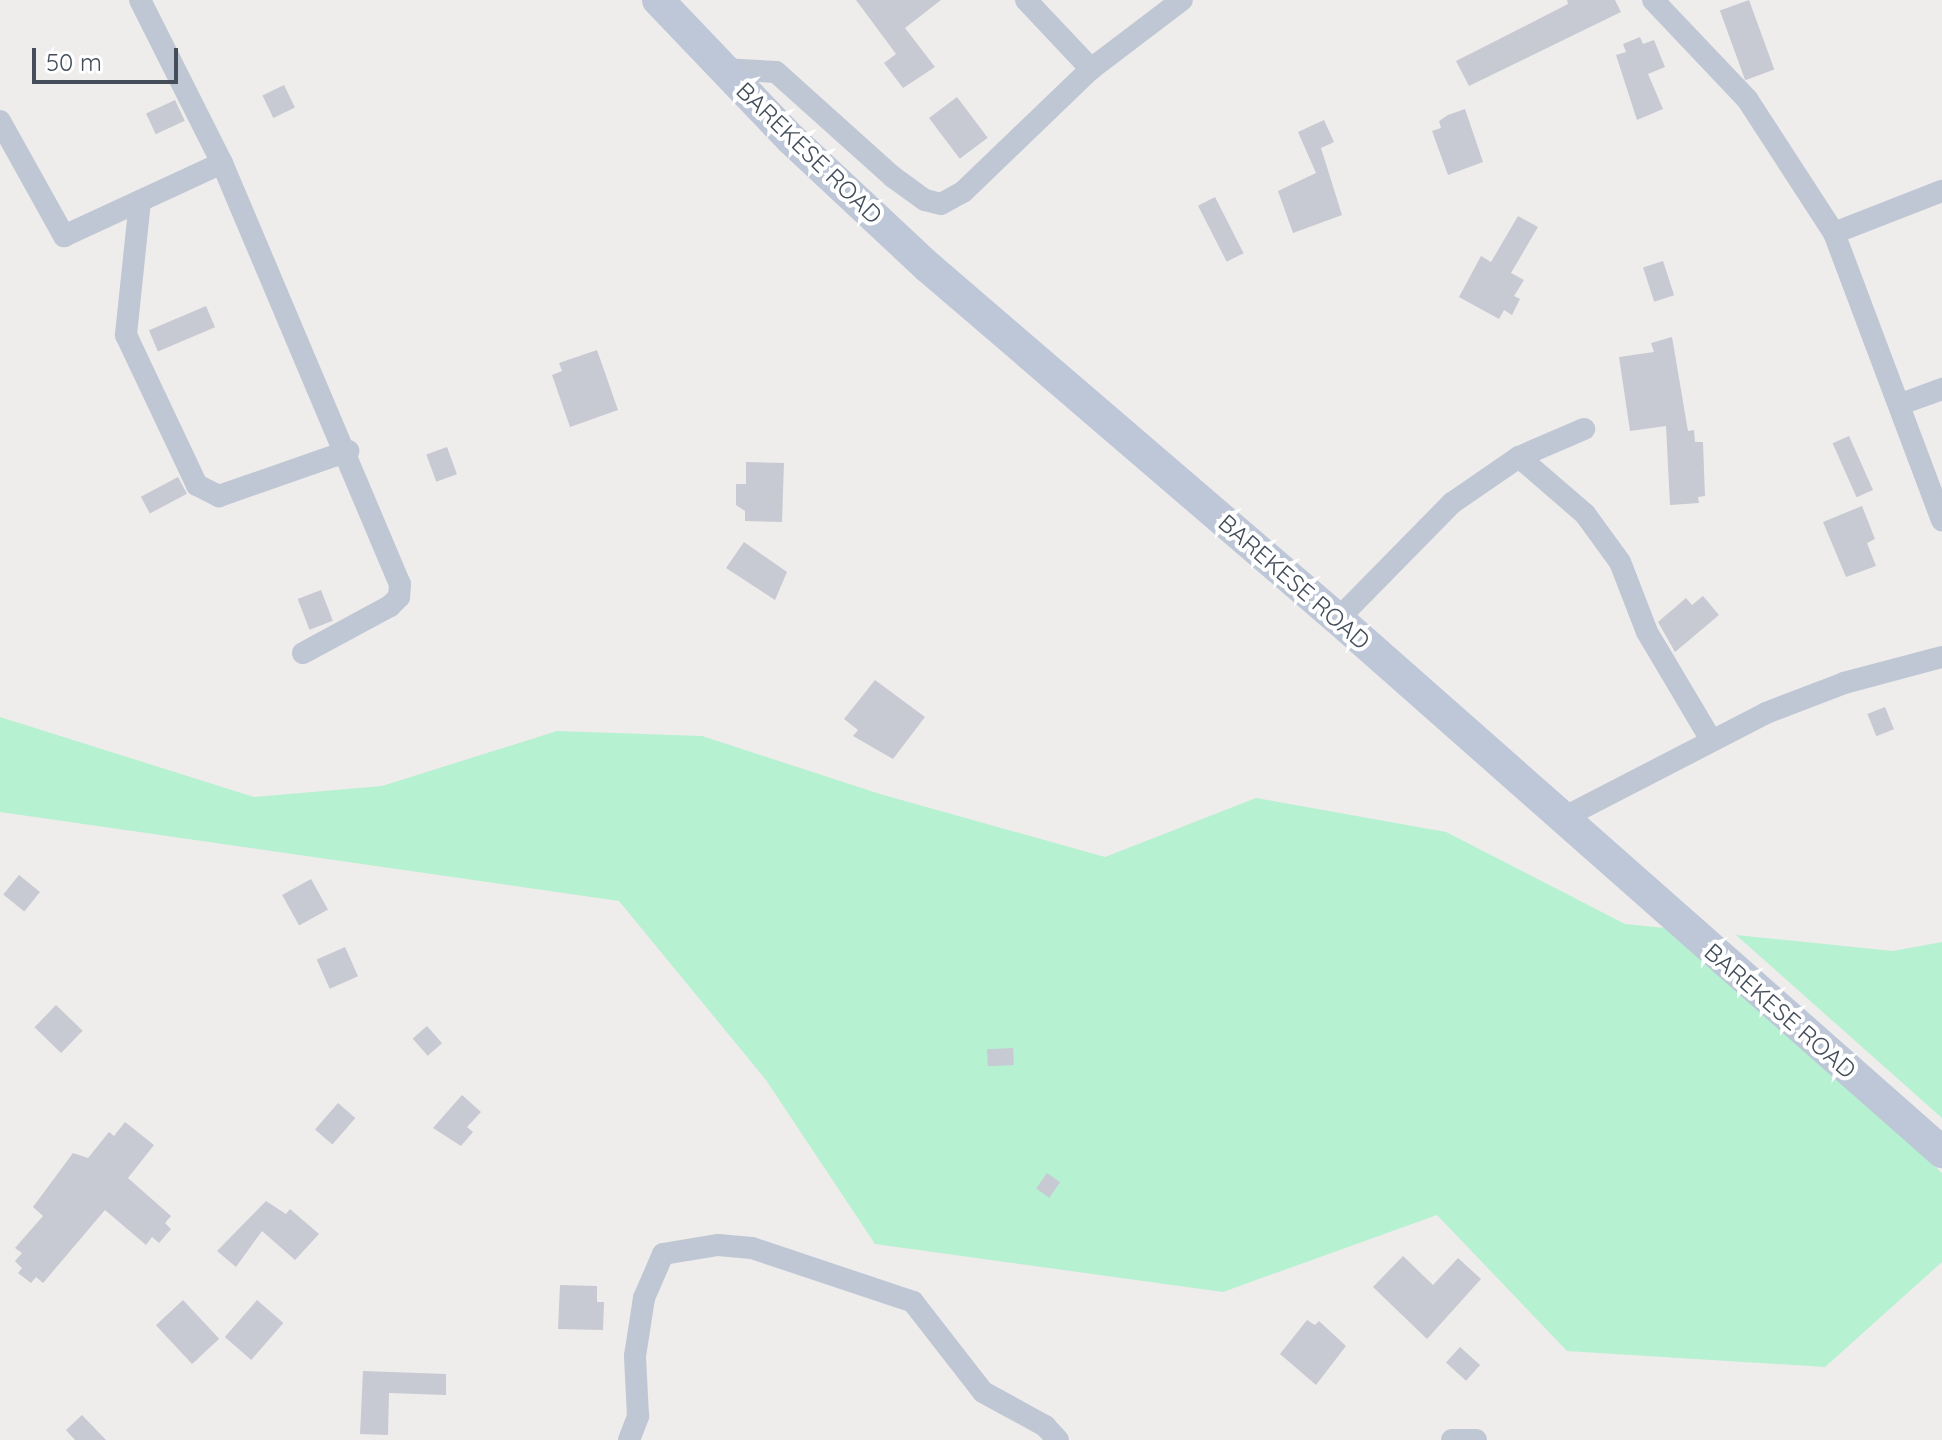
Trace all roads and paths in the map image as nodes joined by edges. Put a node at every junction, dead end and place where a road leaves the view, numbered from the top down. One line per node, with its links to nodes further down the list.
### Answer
1 (140, 0): 9 (street)
2 (658, 0): 6 (main road, BAREKESE ROAD)
3 (1026, 0): 7 (street)
4 (1182, 0): 7 (street)
5 (1653, 0): 12 (street)
6 (722, 69): 7 (street); 19 (main road, BAREKESE ROAD)
7 (1091, 69)
8 (0, 121): 11 (street)
9 (222, 163): 11 (street); 16 (street)
10 (1942, 191): 12 (street)
11 (140, 201): 16 (street)
12 (1834, 233): 14 (street)
13 (1942, 389): 14 (street)
14 (1901, 404): 18 (street)
15 (1584, 429): 17 (street)
16 (348, 451): 20 (street)
17 (1519, 457): 19 (street); 22 (street)
18 (1942, 520)
19 (1338, 619): 23 (main road, BAREKESE ROAD)
20 (303, 653)
21 (1942, 657): 22 (street)
22 (1711, 740): 23 (street)
23 (1561, 819): 24 (main road, BAREKESE ROAD)
24 (1942, 1152)
25 (629, 1440): 26 (street)
26 (1058, 1440)
27 (1452, 1440): 28 (street)
28 (1476, 1440)

